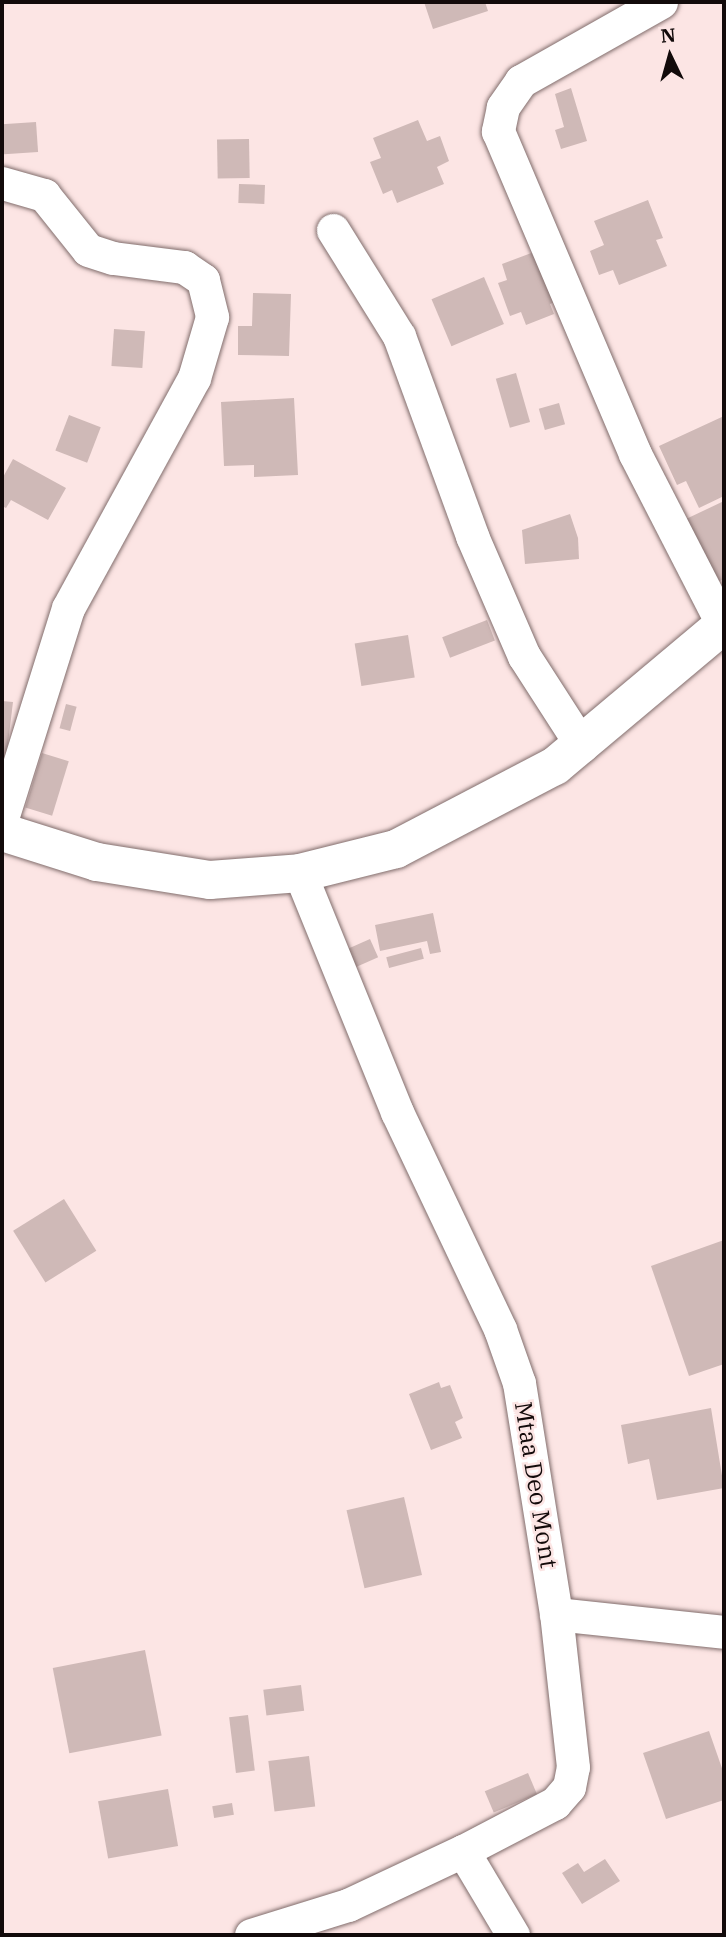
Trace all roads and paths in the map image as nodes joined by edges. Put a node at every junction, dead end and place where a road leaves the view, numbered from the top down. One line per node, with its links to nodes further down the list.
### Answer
1 (661, 2): 4 (street)
2 (2, 183): 6 (street)
3 (333, 230): 5 (street)
4 (724, 624): 5 (street)
5 (582, 746): 8 (street)
6 (2, 819)
7 (2, 832): 8 (street)
8 (300, 873): 9 (street, Mtaa Deo Mont)
9 (556, 1614): 10 (street); 11 (street, Mtaa Deo Mont)
10 (724, 1632)
11 (463, 1852): 12 (street, Mtaa Deo Mont); 13 (street)
12 (251, 1935)
13 (513, 1935)

